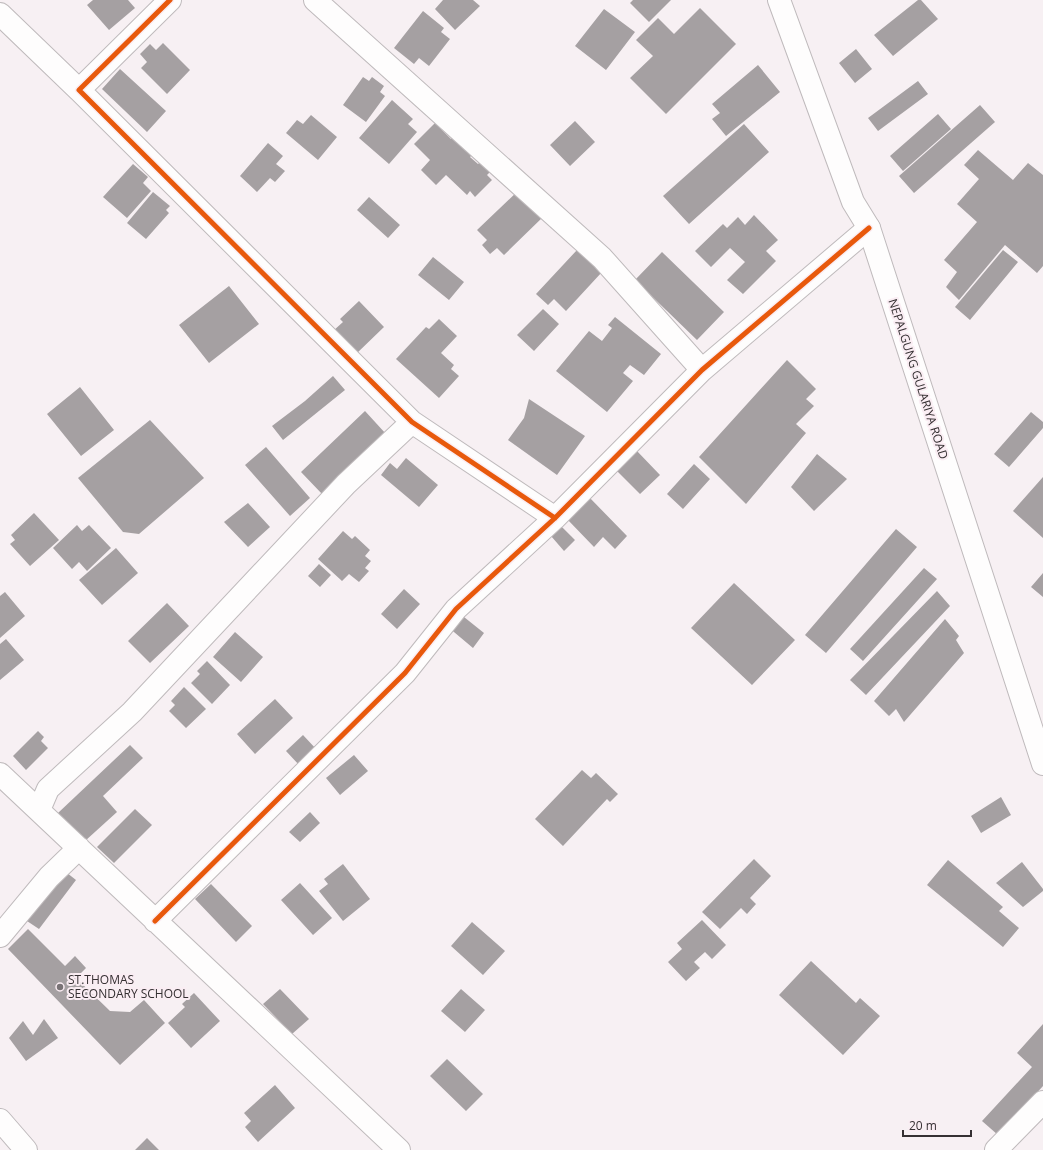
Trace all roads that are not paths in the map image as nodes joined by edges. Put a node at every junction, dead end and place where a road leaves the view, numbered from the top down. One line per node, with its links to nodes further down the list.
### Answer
1 (170, 0): 5 (street)
2 (315, 0): 7 (street)
3 (778, 0): 6 (street, NEPALGUNG GULARIYA ROAD)
4 (0, 14): 5 (street)
5 (79, 90): 8 (street)
6 (869, 228): 7 (street); 10 (street, NEPALGUNG GULARIYA ROAD)
7 (702, 370): 9 (street)
8 (412, 422): 9 (street); 12 (street)
9 (555, 518): 14 (street)
10 (1043, 764)
11 (0, 774): 12 (street)
12 (38, 810): 13 (street)
13 (79, 848): 14 (street); 15 (street)
14 (155, 921): 19 (street)
15 (0, 936)
16 (1043, 1102): 20 (street)
17 (0, 1120): 18 (street)
18 (26, 1150)
19 (399, 1150)
20 (996, 1150)

